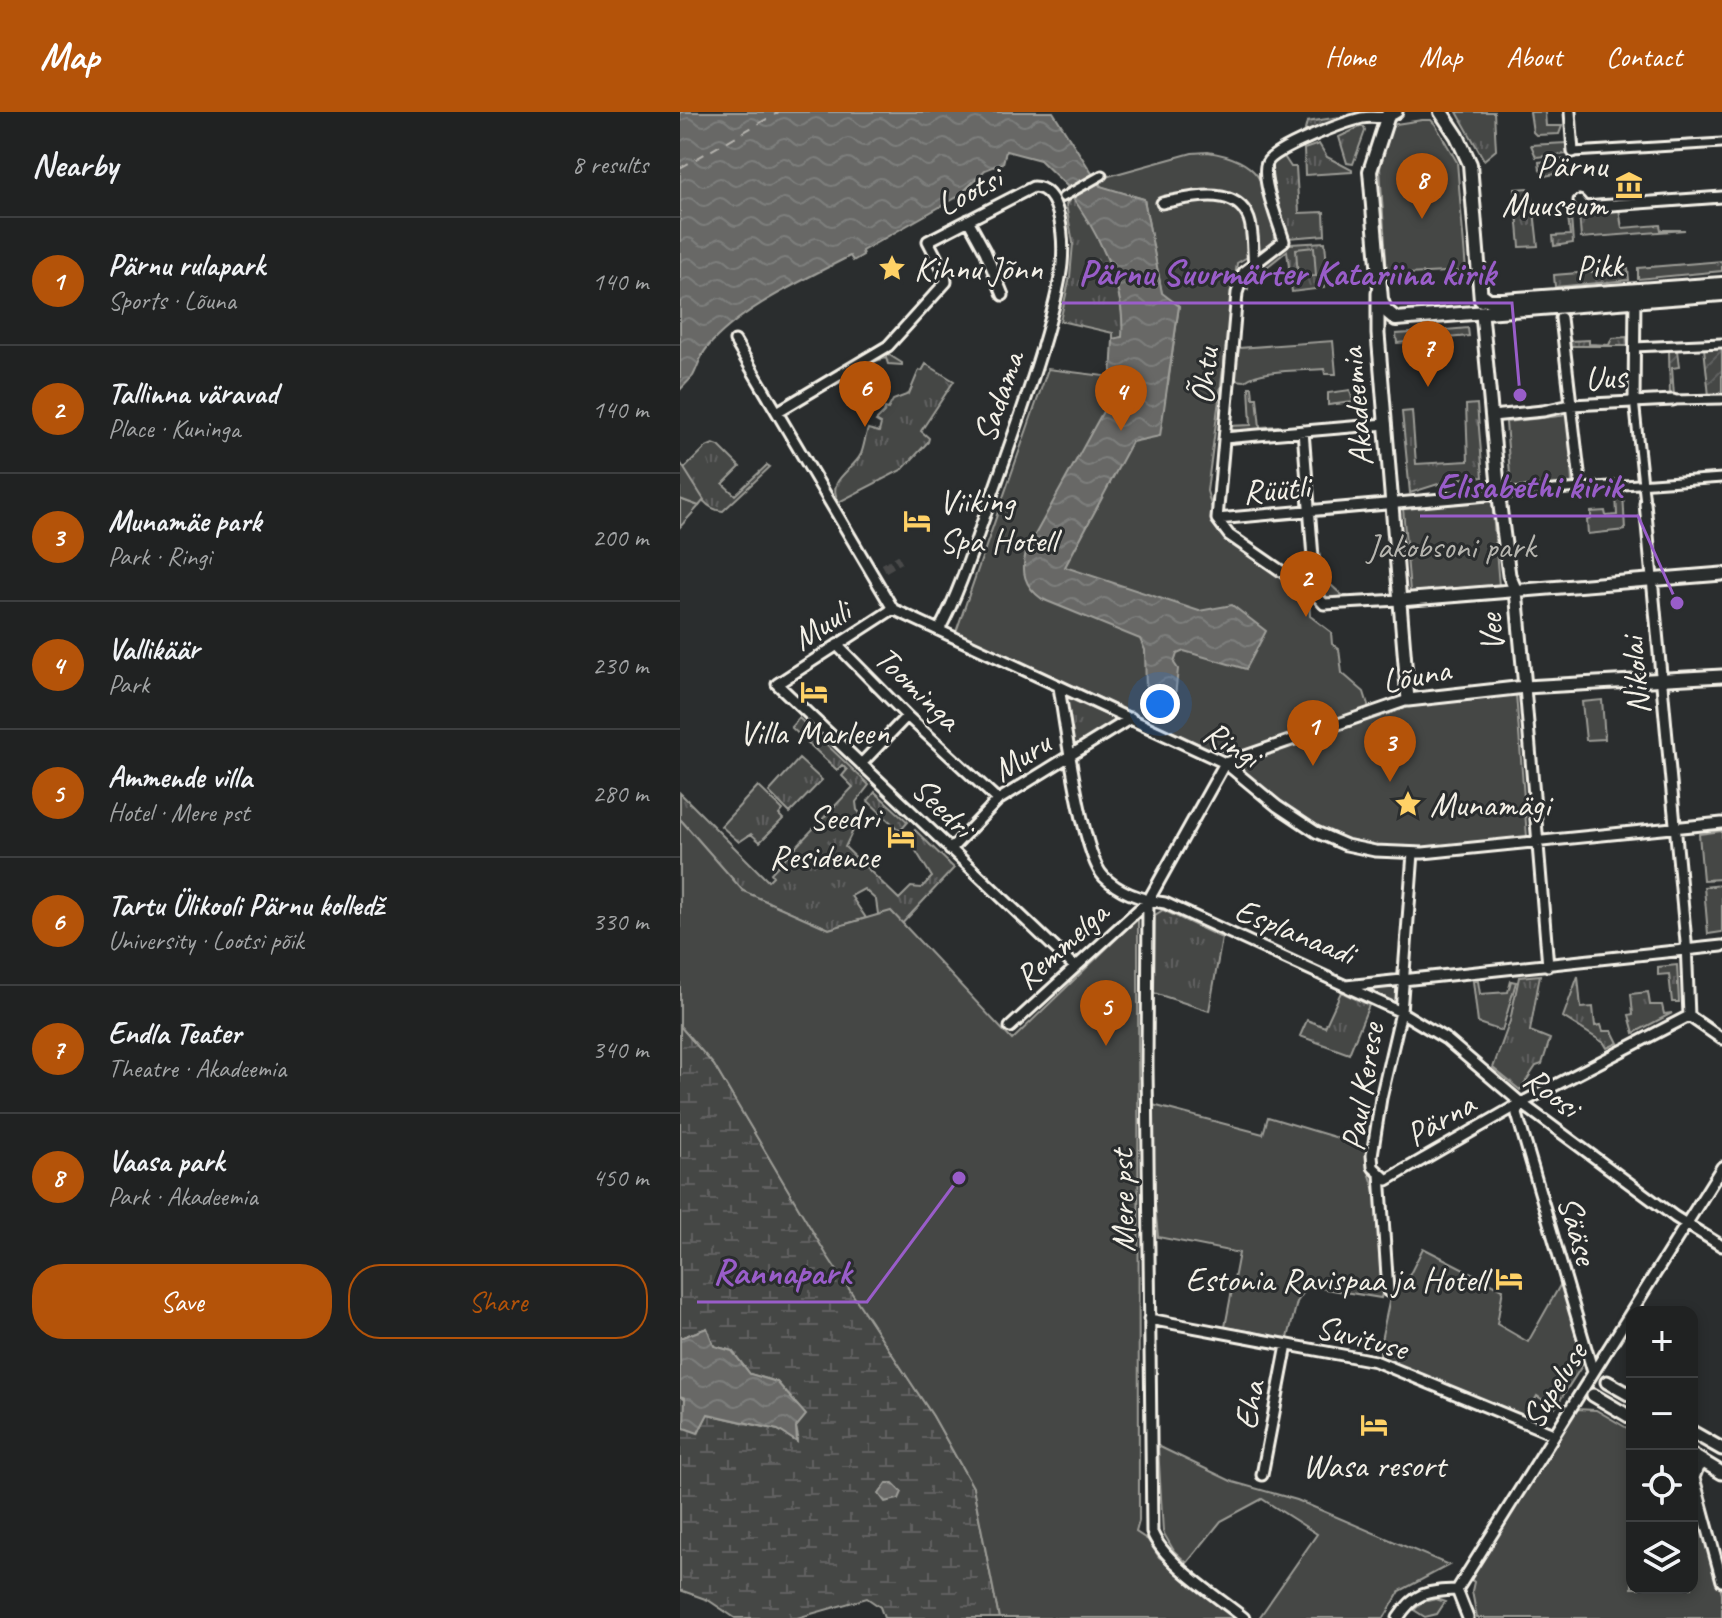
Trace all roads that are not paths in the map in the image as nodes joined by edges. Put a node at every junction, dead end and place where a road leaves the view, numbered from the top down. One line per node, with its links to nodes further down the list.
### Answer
1 (1432, 112): 6 (street)
2 (1441, 112): 6 (main road, Vee)
3 (1447, 112): 6 (street)
4 (1570, 112): 8 (street)
5 (1390, 114): 16 (street, Õhtu); 18 (main road, Akadeemia)
6 (1457, 136): 19 (main road, Vee)
7 (1722, 143): 8 (street)
8 (1573, 152)
9 (1102, 175): 11 (street)
10 (1033, 187): 15 (street, Lootsi); 51 (street, Sadama)
11 (1063, 197)
12 (1722, 197): 14 (street)
13 (1162, 203): 16 (street)
14 (1581, 204)
15 (968, 220): 21 (street); 32 (street, Lootsi)
16 (1254, 264): 36 (street, Õhtu)
17 (1722, 284): 22 (main road, Pikk)
18 (1378, 285): 23 (main road, Pikk); 34 (street, Akadeemia)
19 (1481, 294): 22 (main road, Pikk); 23 (main road, Vee)
20 (1722, 294): 22 (main road, Pikk)
21 (1003, 295)
22 (1635, 296): 23 (main road, Pikk); 27 (street, Nikolai)
23 (1482, 314): 33 (street, Vee)
24 (1561, 318): 31 (street)
25 (735, 341): 32 (street)
26 (1722, 343): 27 (street)
27 (1634, 347): 29 (street, Nikolai)
28 (1722, 399): 30 (street, Uus)
29 (1634, 400): 30 (street, Uus); 31 (street, Uus); 38 (street, Nikolai)
30 (1673, 400)
31 (1571, 405): 33 (street, Uus); 39 (street)
32 (777, 412): 50 (street)
33 (1492, 416): 40 (street, Vee)
34 (1386, 424): 35 (street); 42 (street, Akadeemia)
35 (1303, 431): 36 (street); 43 (street)
36 (1224, 438): 44 (street, Õhtu)
37 (1722, 478): 38 (street, Rüütli)
38 (1642, 484): 39 (street, Rüütli); 41 (street, Nikolai)
39 (1581, 485): 40 (street, Rüütli)
40 (1499, 494): 42 (street, Rüütli); 47 (street, Vee)
41 (1645, 503): 46 (street, Nikolai)
42 (1393, 505): 43 (street, Rüütli); 49 (street, Akadeemia)
43 (1310, 512): 44 (street, Rüütli); 48 (street)
44 (1217, 519): 48 (street)
45 (1722, 574): 46 (street)
46 (1653, 579): 47 (street); 54 (street, Nikolai)
47 (1516, 591): 49 (street); 57 (street, Vee)
48 (1316, 595): 49 (street)
49 (1400, 600): 58 (street, Akadeemia)
50 (893, 609): 51 (street, Ringi); 52 (street, Muuli)
51 (939, 630): 56 (street, Ringi)
52 (837, 645): 55 (street, Muuli); 59 (street, Toominga)
53 (1722, 676): 54 (street, Lõuna)
54 (1660, 680): 57 (street, Lõuna); 66 (street, Nikolai)
55 (777, 684): 63 (street, Seedri)
56 (1059, 687): 60 (street, Ringi); 61 (street, Esplanaadi)
57 (1525, 687): 58 (street, Lõuna); 67 (street, Vee)
58 (1408, 700): 62 (street, Lõuna)
59 (907, 716): 63 (street); 64 (street, Toominga)
60 (1131, 718): 61 (street, Muru); 62 (street, Ringi)
61 (1070, 755): 64 (street, Muru); 70 (street, Esplanaadi)
62 (1225, 763): 69 (street, Ringi); 70 (street, Mere pst)
63 (861, 764): 68 (street, Seedri)
64 (998, 800): 68 (street, Muru)
65 (1722, 823): 66 (street, Ringi)
66 (1675, 827): 67 (street, Ringi); 72 (street, Nikolai)
67 (1536, 841): 69 (street, Ringi); 73 (street, Vee)
68 (950, 850): 74 (street, Seedri)
69 (1413, 853): 75 (street, Paul Kerese)
70 (1148, 901): 74 (street, Remmelga); 76 (street, Esplanaadi); 87 (street, Mere pst)
71 (1722, 946): 72 (street, Esplanaadi)
72 (1687, 949): 73 (street, Esplanaadi); 78 (street, Nikolai)
73 (1548, 966): 75 (street, Esplanaadi)
74 (1075, 967): 79 (street, Remmelga)
75 (1404, 981): 76 (street, Esplanaadi); 77 (street, Paul Kerese)
76 (1346, 986): 77 (street, Roosi)
77 (1401, 1012): 81 (street, Roosi); 83 (street, Paul Kerese)
78 (1689, 1016): 80 (street); 81 (street, Pärna)
79 (1010, 1027)
80 (1722, 1039)
81 (1521, 1103): 83 (street, Pärna); 84 (street, Roosi); 89 (street, Sääse)
82 (1722, 1167): 84 (street, Supeluse)
83 (1383, 1177): 86 (street, Paul Kerese)
84 (1686, 1224): 85 (street, Roosi); 89 (street, Supeluse)
85 (1722, 1246)
86 (1388, 1291)
87 (1149, 1319): 88 (street, Suvituse); 103 (street, Mere pst)
88 (1287, 1345): 94 (street, Suvituse); 100 (street, Eha)
89 (1593, 1372): 90 (street); 91 (street, Supeluse)
90 (1607, 1382): 92 (street)
91 (1588, 1392): 93 (street); 94 (street, Supeluse)
92 (1626, 1393)
93 (1626, 1414)
94 (1553, 1434): 102 (street, Supeluse)
95 (1698, 1435): 96 (street)
96 (1722, 1449)
97 (1698, 1459): 98 (street)
98 (1704, 1463): 99 (street); 101 (street)
99 (1722, 1473)
100 (1262, 1475)
101 (1721, 1576)
102 (1457, 1590): 104 (street); 105 (street)
103 (1244, 1618)
104 (1398, 1618)
105 (1468, 1618)

